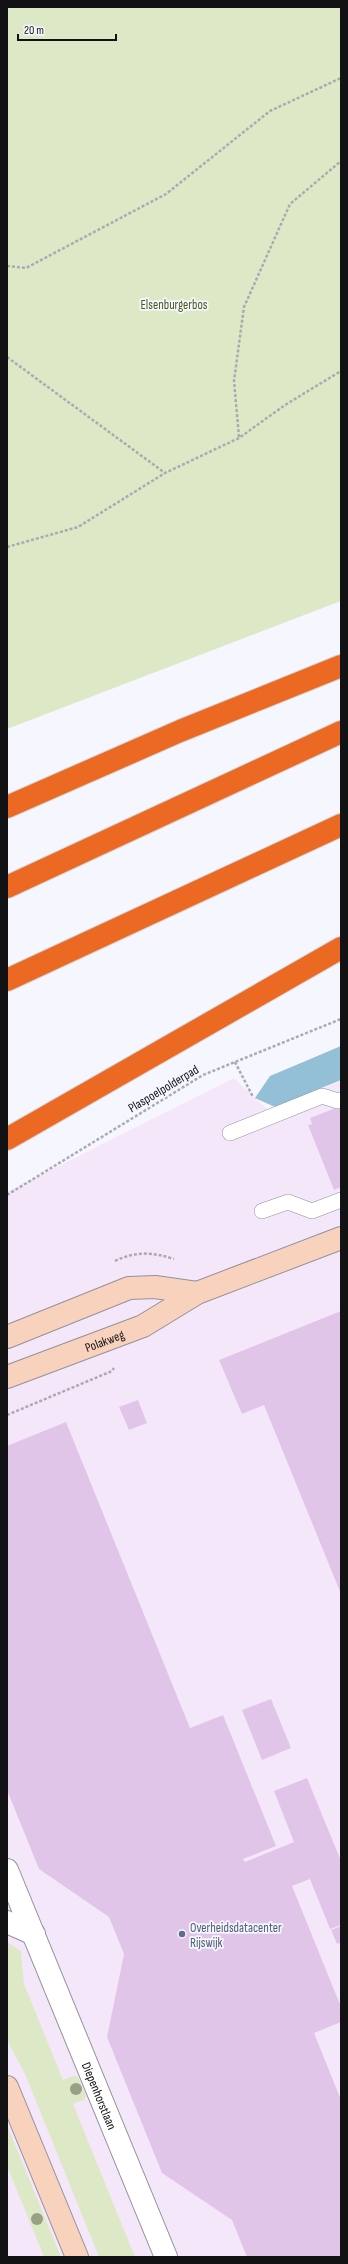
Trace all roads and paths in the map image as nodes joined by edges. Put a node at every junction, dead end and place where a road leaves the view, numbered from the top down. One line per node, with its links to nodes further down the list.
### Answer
1 (341, 78): 3 (path)
2 (341, 161): 6 (path)
3 (7, 266)
4 (7, 356): 7 (path)
5 (341, 371): 6 (path)
6 (239, 438): 7 (path)
7 (165, 473): 8 (path)
8 (7, 547)
9 (341, 666): 11 (highway)
10 (341, 732): 13 (highway)
11 (7, 807)
12 (341, 825): 15 (highway)
13 (7, 887)
14 (341, 948): 19 (highway)
15 (7, 980)
16 (341, 1019): 20 (path, Plaspoelpolderpad)
17 (341, 1100): 18 (lane)
18 (230, 1133)
19 (7, 1139)
20 (7, 1195)
21 (341, 1200): 22 (lane)
22 (262, 1211)
23 (341, 1238): 24 (street, Polakweg)
24 (197, 1293): 25 (street, Polakweg); 26 (street, Polakweg)
25 (7, 1337)
26 (7, 1376)
27 (7, 1870): 29 (street, Diepenhorstlaan)
28 (7, 1922): 29 (street)
29 (34, 1934): 32 (street, Diepenhorstlaan)
30 (7, 2087): 31 (street)
31 (77, 2257)
32 (166, 2257)

